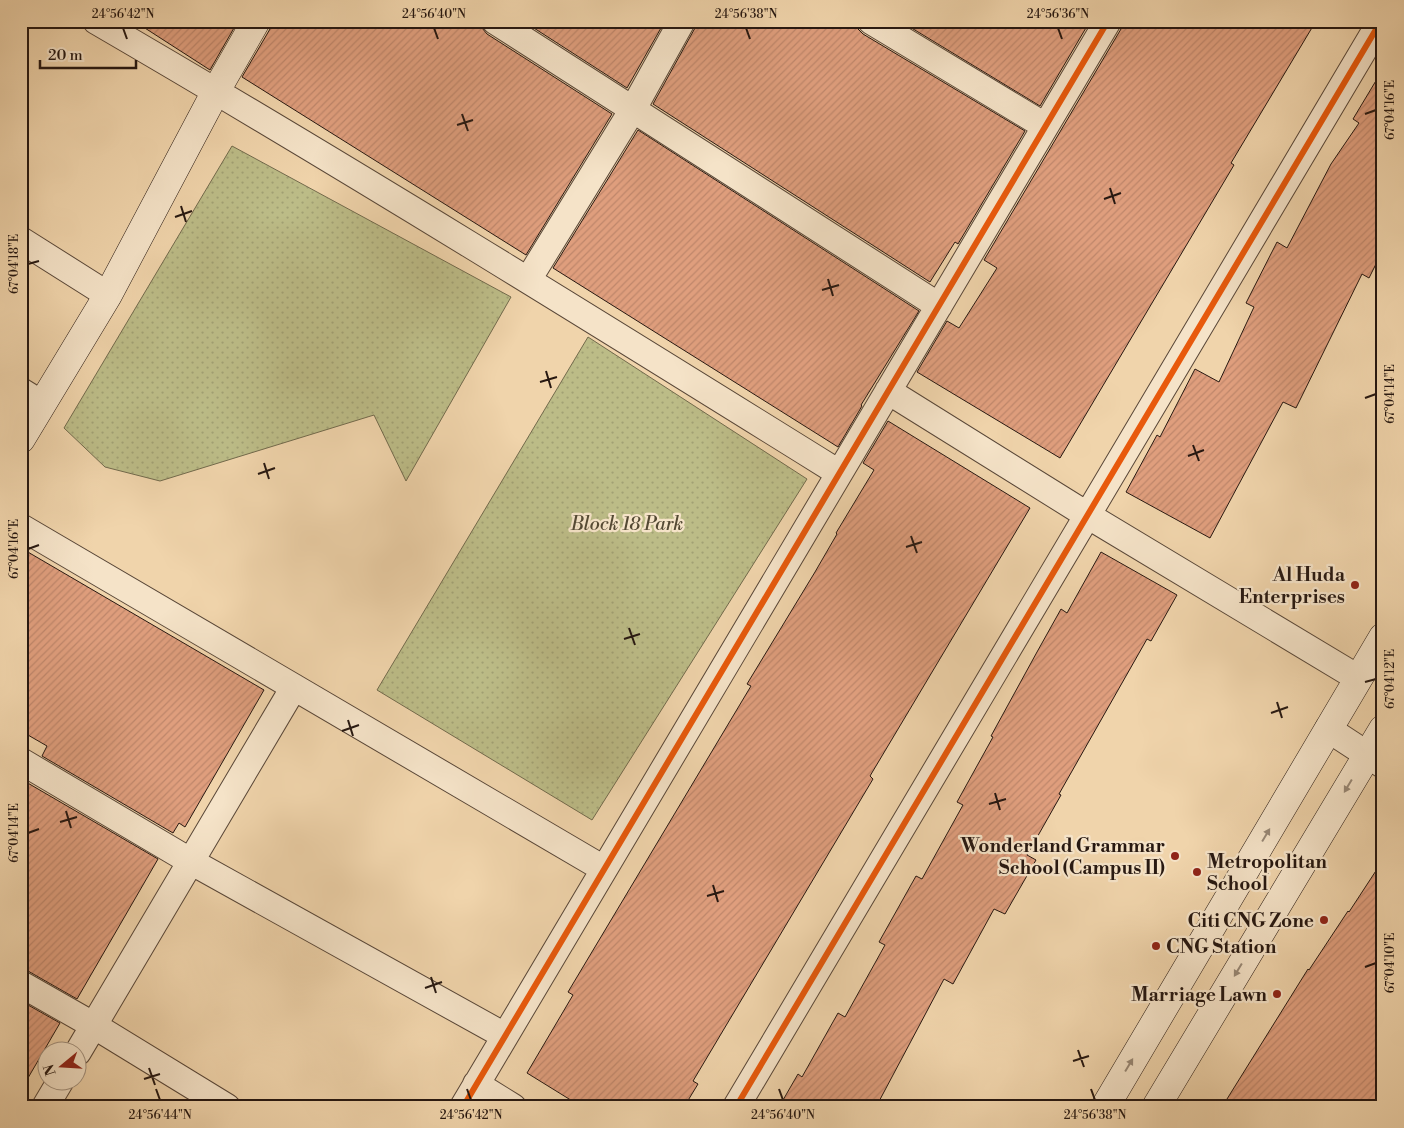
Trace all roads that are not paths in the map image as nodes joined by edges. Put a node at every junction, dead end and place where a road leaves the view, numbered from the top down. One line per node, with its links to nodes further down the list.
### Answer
1 (96, 21): 8 (street)
2 (256, 21): 8 (main road)
3 (495, 21): 9 (street)
4 (682, 21): 9 (street)
5 (871, 21): 10 (street)
6 (1108, 21): 10 (street)
7 (1381, 21): 19 (street)
8 (216, 91): 12 (street); 13 (main road)
9 (633, 109): 12 (street); 14 (street)
10 (1045, 126): 14 (street)
11 (21, 240): 13 (street)
12 (528, 280): 18 (street)
13 (108, 295): 16 (main road)
14 (939, 306): 15 (street)
15 (888, 391): 18 (street); 19 (street)
16 (32, 398): 17 (main road)
17 (21, 439)
18 (840, 472): 29 (street)
19 (1087, 515): 22 (street); 40 (street)
20 (21, 527): 23 (street)
21 (1383, 637): 22 (main road)
22 (1358, 678): 24 (main road)
23 (294, 687): 28 (street); 29 (street)
24 (1328, 729): 26 (street); 41 (main road, one-way to 24)
25 (1383, 729): 26 (main road)
26 (1375, 760): 42 (main road, one-way to 42)
27 (21, 761): 28 (street)
28 (190, 861): 31 (street); 32 (street)
29 (604, 869): 32 (street)
30 (21, 984): 31 (street)
31 (94, 1025): 33 (street); 37 (street)
32 (505, 1036): 34 (street)
33 (85, 1040)
34 (476, 1084): 38 (street); 39 (street)
35 (55, 1090): 36 (street)
36 (45, 1107)
37 (227, 1107)
38 (463, 1107)
39 (514, 1107)
40 (736, 1107)
41 (1105, 1107)
42 (1156, 1107)

